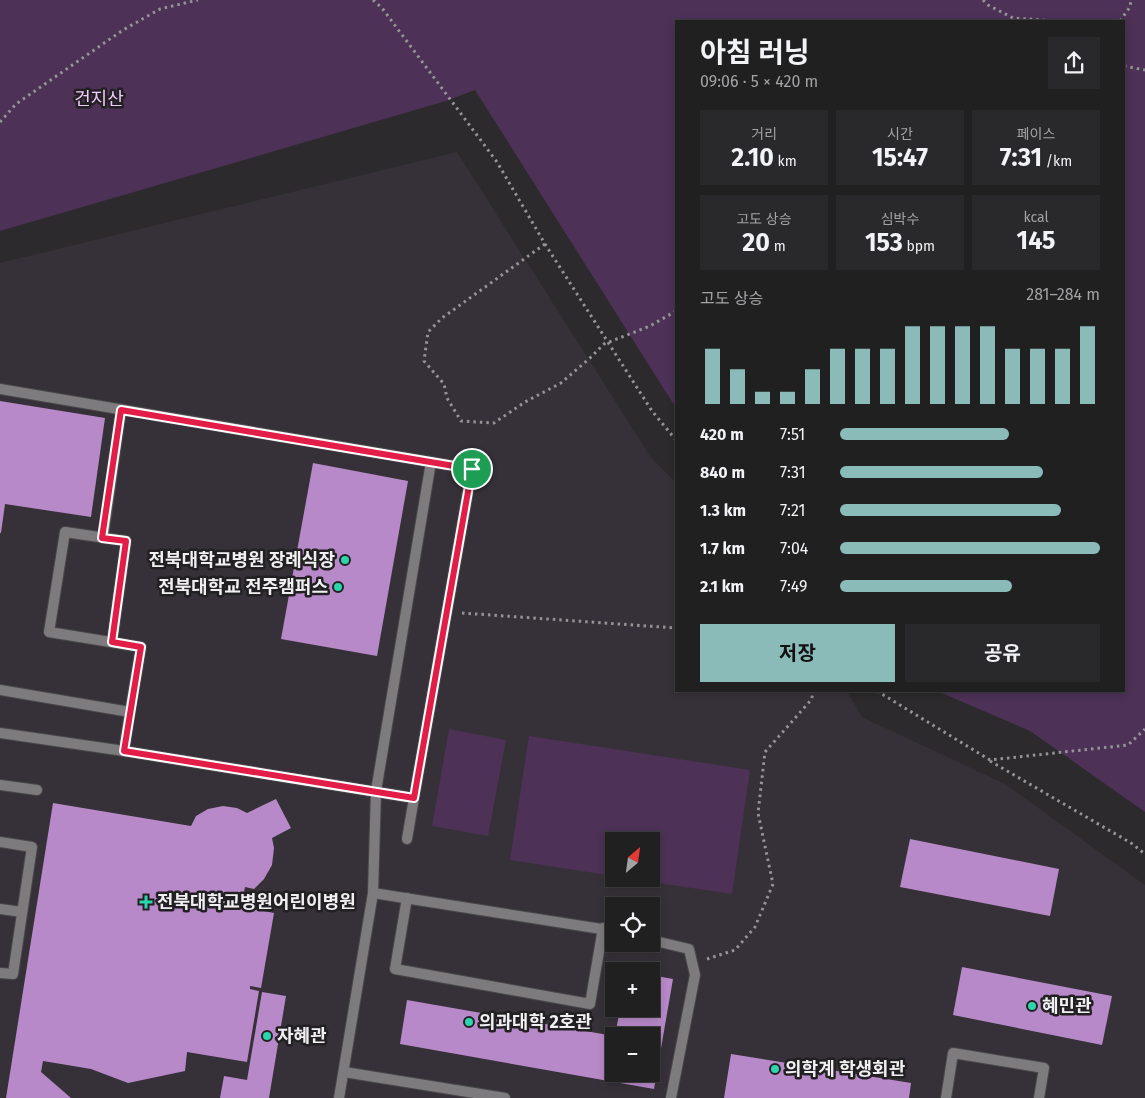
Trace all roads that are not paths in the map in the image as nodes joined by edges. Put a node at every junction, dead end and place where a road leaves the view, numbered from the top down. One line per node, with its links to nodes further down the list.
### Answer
1 (0, 389): 2 (lane)
2 (121, 410): 3 (lane); 4 (lane)
3 (431, 462): 12 (lane); 13 (lane)
4 (102, 538): 5 (lane); 5 (lane)
5 (112, 642): 7 (lane)
6 (0, 690): 7 (lane)
7 (130, 712): 9 (lane)
8 (0, 733): 9 (lane)
9 (124, 751): 12 (lane)
10 (0, 785): 11 (lane)
11 (37, 790)
12 (376, 791): 13 (lane); 16 (lane)
13 (414, 798): 14 (lane)
14 (407, 839)
15 (0, 842): 19 (lane)
16 (373, 893): 17 (lane); 23 (lane)
17 (407, 898): 20 (lane); 20 (lane)
18 (0, 908): 19 (lane)
19 (22, 912): 22 (lane)
20 (603, 928)
21 (660, 942): 26 (lane)
22 (0, 972)
23 (344, 1072): 24 (lane); 25 (lane)
24 (339, 1098)
25 (505, 1098)
26 (671, 1098)
27 (946, 1098): 28 (lane)
28 (1039, 1098)

